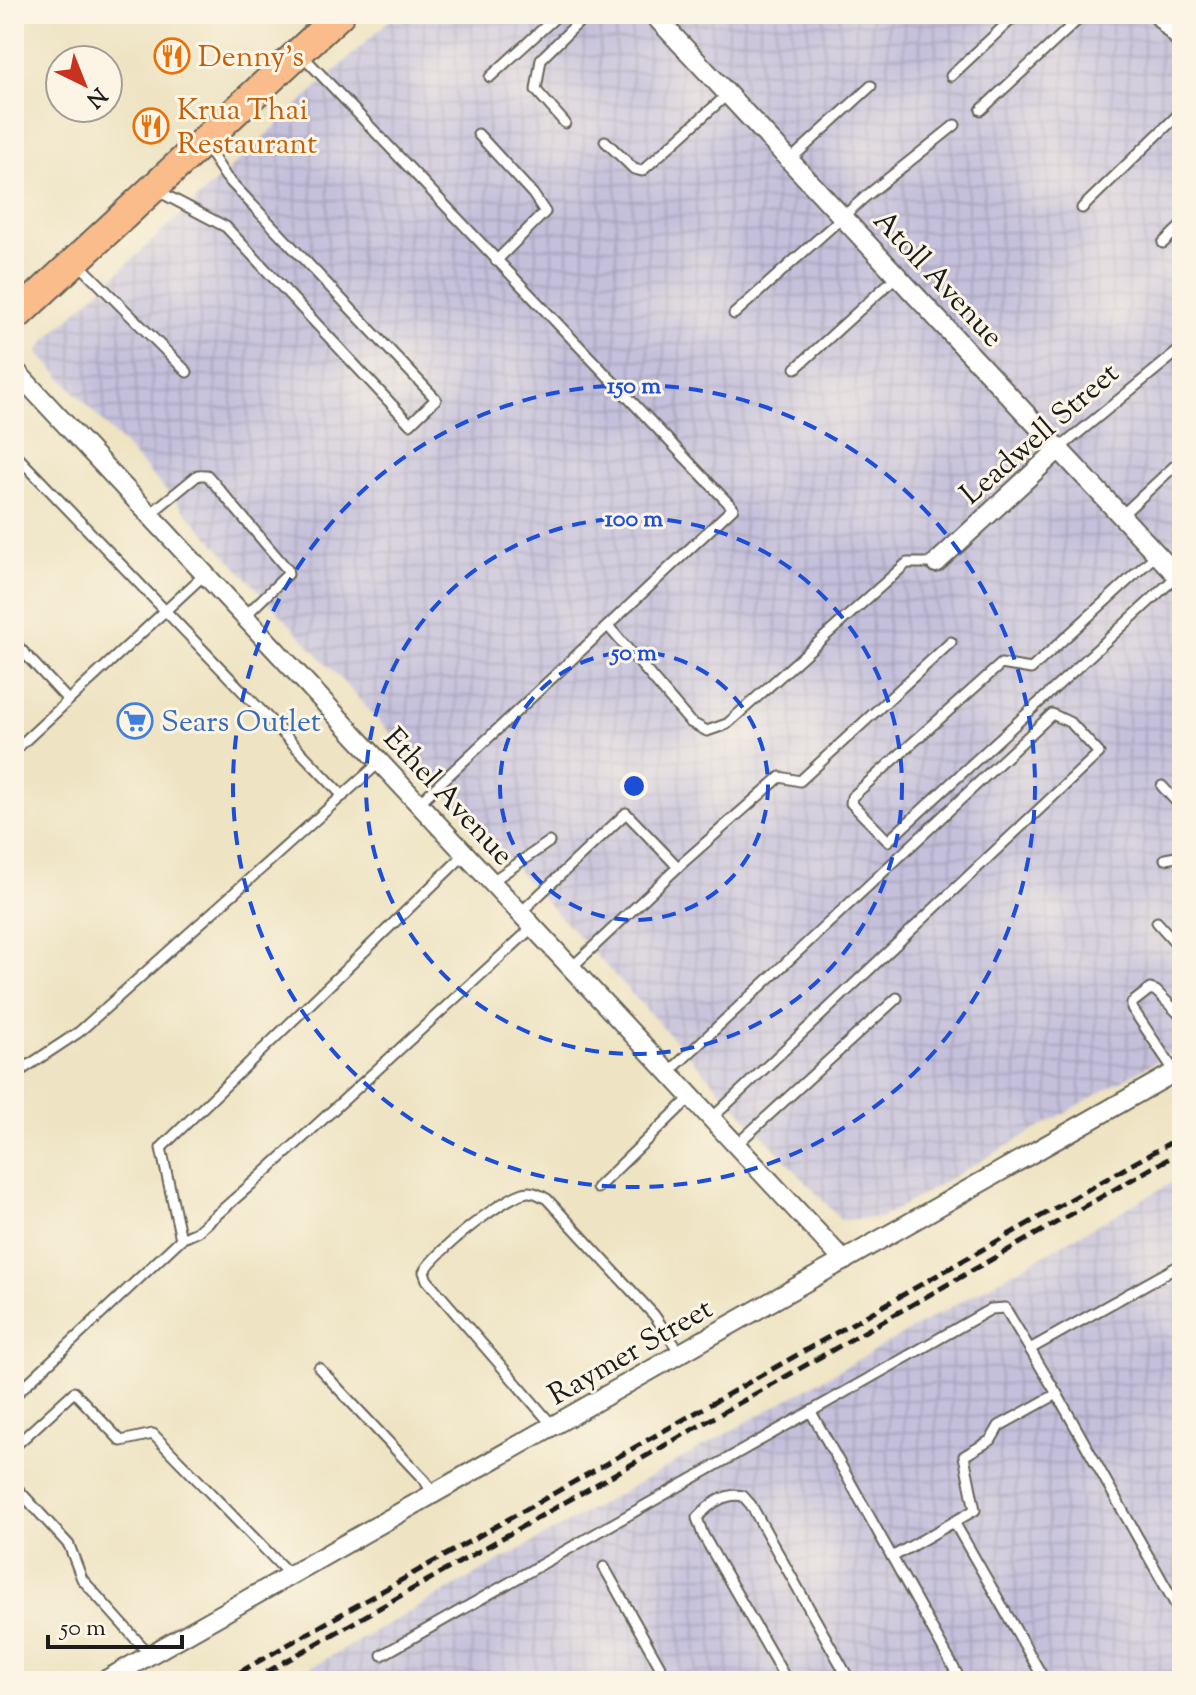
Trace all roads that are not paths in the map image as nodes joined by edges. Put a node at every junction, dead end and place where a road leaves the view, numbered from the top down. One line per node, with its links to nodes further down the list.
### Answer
1 (340, 14): 9 (main road)
2 (559, 14): 11 (lane)
3 (587, 14): 16 (lane)
4 (653, 14): 13 (street, Atoll Avenue)
5 (1017, 14): 10 (lane)
6 (1084, 14): 14 (lane)
7 (1157, 14): 8 (street)
8 (1182, 41)
9 (299, 52): 20 (main road); 28 (lane)
10 (951, 76)
11 (490, 77)
12 (871, 86): 21 (lane)
13 (728, 94): 19 (lane); 21 (street, Atoll Avenue)
14 (981, 110)
15 (1182, 111): 23 (lane)
16 (565, 123)
17 (955, 125): 24 (lane)
18 (478, 134): 28 (lane)
19 (605, 141)
20 (203, 142): 22 (main road); 22 (lane)
21 (790, 160): 24 (street, Atoll Avenue)
22 (153, 188): 27 (main road)
23 (1082, 208)
24 (844, 217): 29 (street, Atoll Avenue); 30 (lane)
25 (1182, 225): 26 (lane)
26 (1163, 243)
27 (76, 260): 31 (main road); 35 (lane)
28 (496, 261): 47 (lane)
29 (898, 275): 33 (lane); 36 (street, Atoll Avenue)
30 (734, 314)
31 (14, 318)
32 (1182, 348): 36 (lane, Leadwell Street)
33 (796, 368)
34 (14, 369): 39 (street, Ethel Avenue)
35 (187, 372)
36 (1060, 448): 40 (street, Atoll Avenue); 42 (street, Leadwell Street)
37 (14, 453): 45 (lane)
38 (1182, 459): 40 (lane)
39 (149, 515): 43 (street, Ethel Avenue); 46 (lane)
40 (1122, 515): 41 (street, Atoll Avenue)
41 (1157, 554): 44 (street, Atoll Avenue); 44 (lane)
42 (936, 563): 47 (lane)
43 (205, 574): 45 (lane); 46 (street, Ethel Avenue)
44 (1181, 579)
45 (165, 611): 50 (lane); 54 (lane)
46 (244, 617): 52 (street, Ethel Avenue)
47 (608, 626): 55 (lane)
48 (14, 642): 50 (lane)
49 (951, 642): 61 (lane)
50 (68, 700): 51 (lane)
51 (14, 751)
52 (380, 762): 54 (lane); 55 (street, Ethel Avenue)
53 (1162, 786): 56 (lane)
54 (343, 796): 71 (lane)
55 (418, 804): 58 (street, Ethel Avenue)
56 (1182, 808)
57 (549, 842): 62 (lane)
58 (465, 854): 62 (street, Ethel Avenue); 76 (lane)
59 (1182, 856): 60 (lane)
60 (1165, 859)
61 (678, 867): 63 (lane); 66 (lane)
62 (491, 882): 63 (street, Ethel Avenue)
63 (527, 920): 66 (street, Ethel Avenue); 76 (lane)
64 (1157, 922): 65 (lane)
65 (1182, 950)
66 (571, 968): 70 (street, Ethel Avenue)
67 (897, 998): 74 (lane)
68 (1182, 1017): 69 (lane)
69 (1178, 1070): 77 (street, Raymer Street)
70 (668, 1073): 72 (street, Ethel Avenue); 73 (lane)
71 (14, 1075)
72 (691, 1097): 73 (street, Ethel Avenue); 75 (lane)
73 (711, 1119): 74 (street, Ethel Avenue)
74 (736, 1145): 77 (street, Ethel Avenue)
75 (597, 1188)
76 (181, 1239): 83 (lane)
77 (844, 1261): 80 (street, Raymer Street)
78 (1182, 1264): 79 (lane)
79 (1030, 1349): 82 (lane); 84 (lane)
80 (681, 1354): 85 (street, Raymer Street); 85 (lane)
81 (319, 1368): 88 (lane)
82 (1057, 1394): 89 (lane); 93 (lane)
83 (14, 1396)
84 (811, 1412): 90 (lane); 95 (lane)
85 (553, 1426): 88 (street, Raymer Street)
86 (14, 1447): 92 (lane)
87 (14, 1485): 94 (lane)
88 (433, 1494): 92 (street, Raymer Street)
89 (954, 1522): 90 (lane); 101 (lane)
90 (892, 1557): 100 (lane)
91 (604, 1567): 97 (lane)
92 (290, 1575): 94 (street, Raymer Street)
93 (1182, 1616)
94 (150, 1655): 96 (street, Raymer Street)
95 (382, 1655)
96 (104, 1681)
97 (668, 1681)
98 (787, 1681): 99 (lane)
99 (850, 1681)
100 (961, 1681)
101 (1045, 1681)

